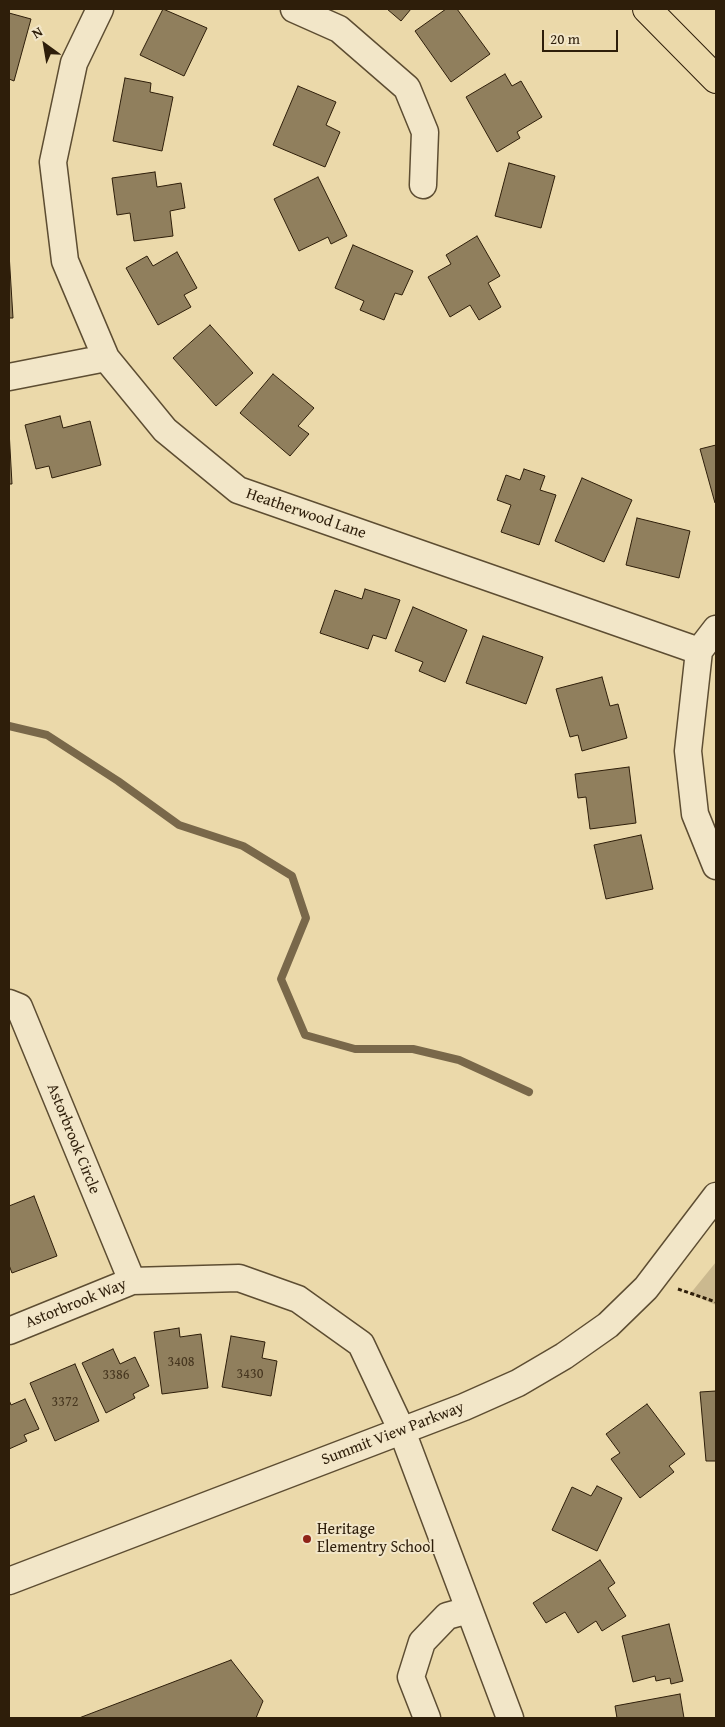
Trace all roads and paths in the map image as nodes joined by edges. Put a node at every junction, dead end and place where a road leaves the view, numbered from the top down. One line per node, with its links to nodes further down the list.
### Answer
1 (100, 9): 6 (street, Heatherwood Lane)
2 (294, 9): 5 (street)
3 (647, 9): 4 (main road)
4 (716, 79)
5 (423, 185)
6 (106, 358): 7 (street); 9 (street, Heatherwood Lane)
7 (9, 377)
8 (716, 629): 9 (street)
9 (699, 651): 10 (street)
10 (716, 866)
11 (9, 1003): 13 (street, Astorbrook Circle)
12 (716, 1196): 17 (street, Summit View Parkway)
13 (132, 1281): 16 (street, Astorbrook Way); 17 (street, Astorbrook Way)
14 (678, 1289): 15 (path)
15 (716, 1302)
16 (9, 1331)
17 (402, 1430): 18 (street, Summit View Parkway); 19 (street, Astorbrook Way)
18 (9, 1581)
19 (470, 1610): 20 (street); 21 (street, Astorbrook Way)
20 (427, 1718)
21 (510, 1718)

